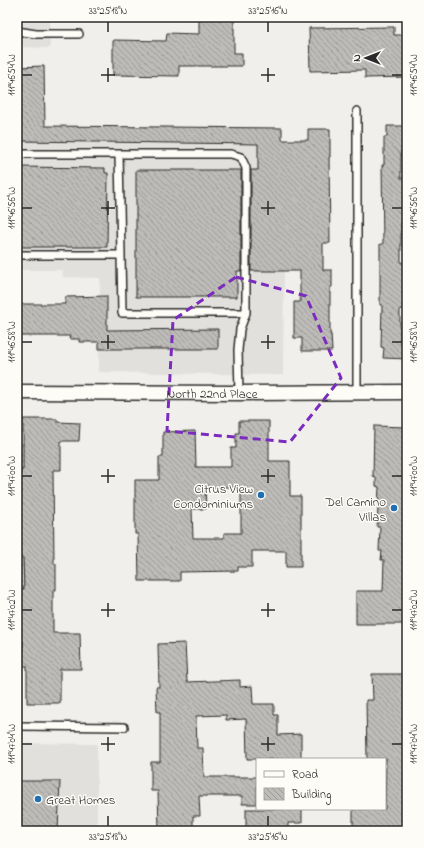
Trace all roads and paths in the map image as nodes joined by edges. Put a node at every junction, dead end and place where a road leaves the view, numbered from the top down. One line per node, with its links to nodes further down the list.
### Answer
1 (17, 31): 2 (lane)
2 (79, 34)
3 (357, 111): 10 (lane)
4 (17, 154): 5 (lane)
5 (120, 154): 7 (lane); 8 (lane)
6 (17, 254): 7 (lane)
7 (121, 255): 8 (lane)
8 (246, 313): 12 (lane)
9 (17, 392): 12 (street, North 22nd Place)
10 (357, 392): 11 (street, North 22nd Place); 12 (street, North 22nd Place)
11 (407, 392)
12 (239, 393)
13 (17, 726): 14 (lane)
14 (124, 727)

